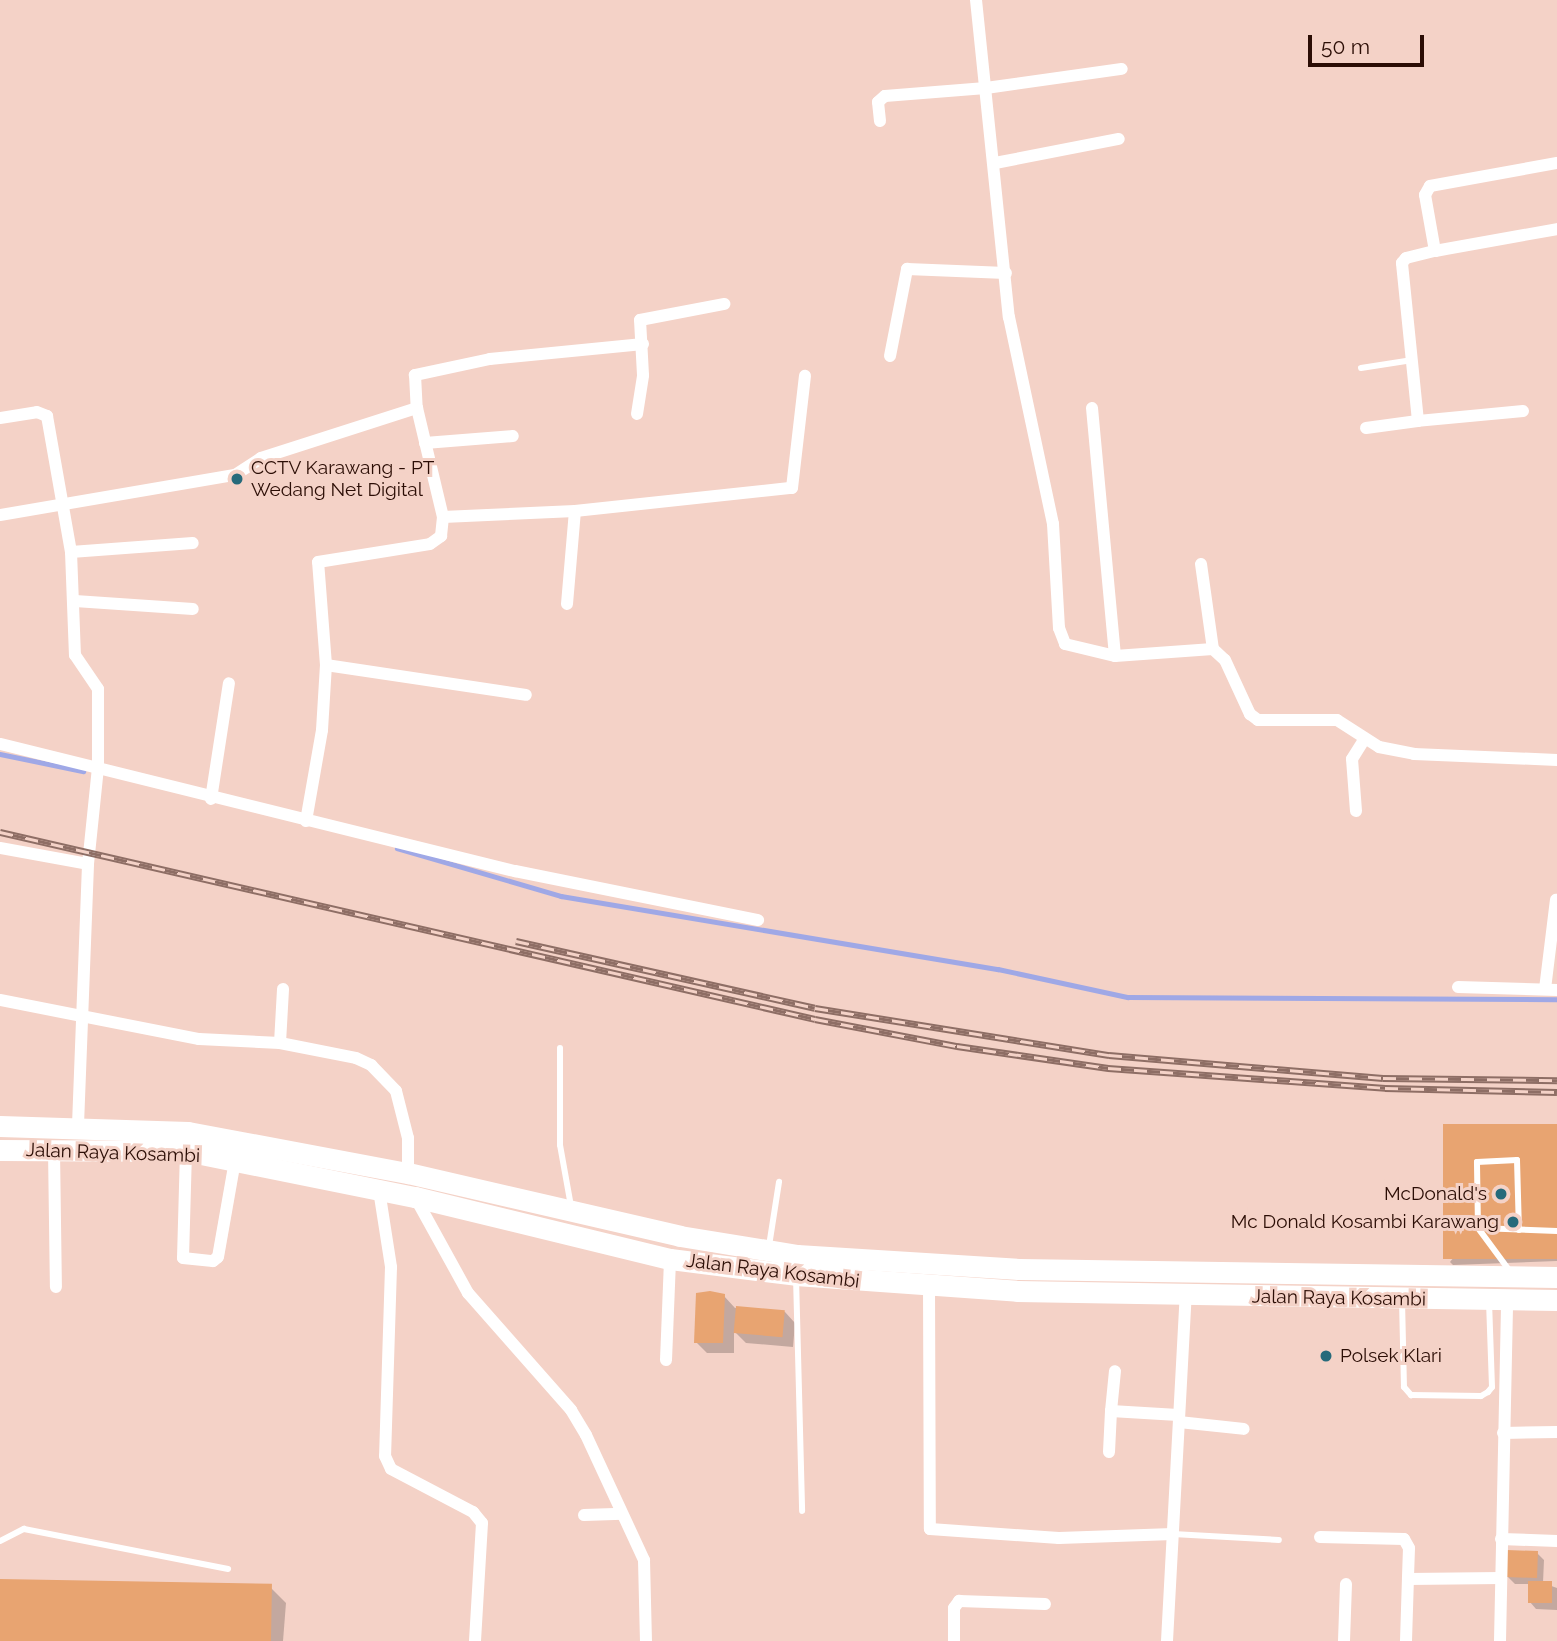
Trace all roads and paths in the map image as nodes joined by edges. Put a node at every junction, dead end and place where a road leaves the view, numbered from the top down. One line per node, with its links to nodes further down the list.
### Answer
1 (976, 0): 3 (street)
2 (1122, 69): 3 (street)
3 (986, 88): 4 (street); 6 (street)
4 (880, 121)
5 (1119, 139): 6 (street)
6 (995, 163): 10 (street)
7 (1557, 163): 9 (street)
8 (1557, 229): 9 (street)
9 (1435, 251): 14 (street)
10 (1006, 273): 13 (street); 37 (street)
11 (724, 304): 12 (street)
12 (643, 344): 17 (street); 20 (street)
13 (890, 356)
14 (1412, 360): 15 (lane); 22 (street)
15 (1361, 368)
16 (805, 376): 27 (street)
17 (417, 408): 25 (street); 26 (street)
18 (1092, 408): 37 (street)
19 (1523, 411): 22 (street)
20 (637, 414)
21 (0, 418): 26 (street)
22 (1418, 421): 23 (street)
23 (1366, 428)
24 (513, 436): 25 (street)
25 (425, 443): 29 (street)
26 (64, 502): 28 (street); 31 (street)
27 (575, 511): 29 (street); 34 (street)
28 (0, 515)
29 (443, 517): 38 (street)
30 (193, 544): 31 (street)
31 (71, 552): 33 (street)
32 (1201, 564): 36 (street)
33 (75, 601): 35 (street); 44 (street)
34 (567, 604)
35 (193, 609)
36 (1213, 649): 37 (street); 41 (street)
37 (1115, 656)
38 (326, 665): 40 (street); 47 (street)
39 (229, 682): 45 (street)
40 (526, 695)
41 (1364, 740): 43 (street); 46 (street)
42 (0, 744): 44 (street)
43 (1557, 760)
44 (98, 772): 45 (street); 49 (street)
45 (211, 799): 47 (street)
46 (1356, 811)
47 (306, 821): 51 (street)
48 (0, 848): 49 (street)
49 (88, 863): 56 (street)
50 (1557, 897): 54 (street)
51 (758, 920)
52 (1458, 987): 54 (street)
53 (284, 989): 57 (street)
54 (1551, 990)
55 (0, 1000): 56 (street)
56 (80, 1016): 57 (street); 59 (street)
57 (279, 1043): 65 (street)
58 (560, 1048): 69 (lane)
59 (78, 1125): 60 (highway, Jalan Raya Kosambi); 65 (highway, Jalan Raya Kosambi)
60 (0, 1126)
61 (0, 1150): 62 (highway, Jalan Raya Kosambi)
62 (54, 1150): 63 (highway, Jalan Raya Kosambi); 79 (street)
63 (186, 1151): 64 (highway, Jalan Raya Kosambi); 64 (street)
64 (235, 1161): 67 (highway, Jalan Raya Kosambi)
65 (408, 1173): 69 (highway, Jalan Raya Kosambi)
66 (779, 1182): 73 (lane)
67 (379, 1190): 68 (highway, Jalan Raya Kosambi); 107 (street)
68 (415, 1197): 74 (highway, Jalan Raya Kosambi); 93 (street)
69 (571, 1213): 73 (highway, Jalan Raya Kosambi)
70 (1478, 1228): 71 (lane); 71 (lane); 77 (lane)
71 (1520, 1230): 72 (lane)
72 (1557, 1231)
73 (768, 1251): 80 (highway, Jalan Raya Kosambi)
74 (670, 1259): 75 (highway, Jalan Raya Kosambi); 84 (street)
75 (796, 1276): 78 (highway, Jalan Raya Kosambi); 92 (lane)
76 (1557, 1277): 77 (highway, Jalan Raya Kosambi)
77 (1514, 1278): 81 (highway, Jalan Raya Kosambi)
78 (929, 1286): 82 (highway, Jalan Raya Kosambi); 96 (street)
79 (56, 1287)
80 (1402, 1288): 81 (highway, Jalan Raya Kosambi); 81 (lane); 82 (highway, Jalan Raya Kosambi)
81 (1495, 1292): 83 (highway, Jalan Raya Kosambi); 90 (street)
82 (1186, 1294): 87 (street)
83 (1557, 1300)
84 (666, 1360)
85 (1115, 1371): 86 (street)
86 (1111, 1410): 87 (street); 91 (street)
87 (1178, 1419): 88 (street); 96 (street)
88 (1244, 1429)
89 (1557, 1432): 90 (street)
90 (1503, 1433): 99 (street)
91 (1109, 1452)
92 (802, 1511)
93 (622, 1514): 94 (street); 108 (street)
94 (584, 1515)
95 (0, 1525): 98 (lane)
96 (1173, 1534): 100 (lane); 110 (street)
97 (1320, 1537): 104 (street)
98 (2, 1538): 102 (lane)
99 (1501, 1539): 101 (street); 103 (street)
100 (1279, 1541)
101 (1557, 1541)
102 (228, 1569)
103 (1501, 1578): 104 (street); 113 (street)
104 (1408, 1579): 112 (street)
105 (1346, 1584): 111 (street)
106 (1045, 1604): 109 (street)
107 (475, 1641)
108 (646, 1641)
109 (954, 1641)
110 (1167, 1641)
111 (1345, 1641)
112 (1406, 1641)
113 (1500, 1641)

